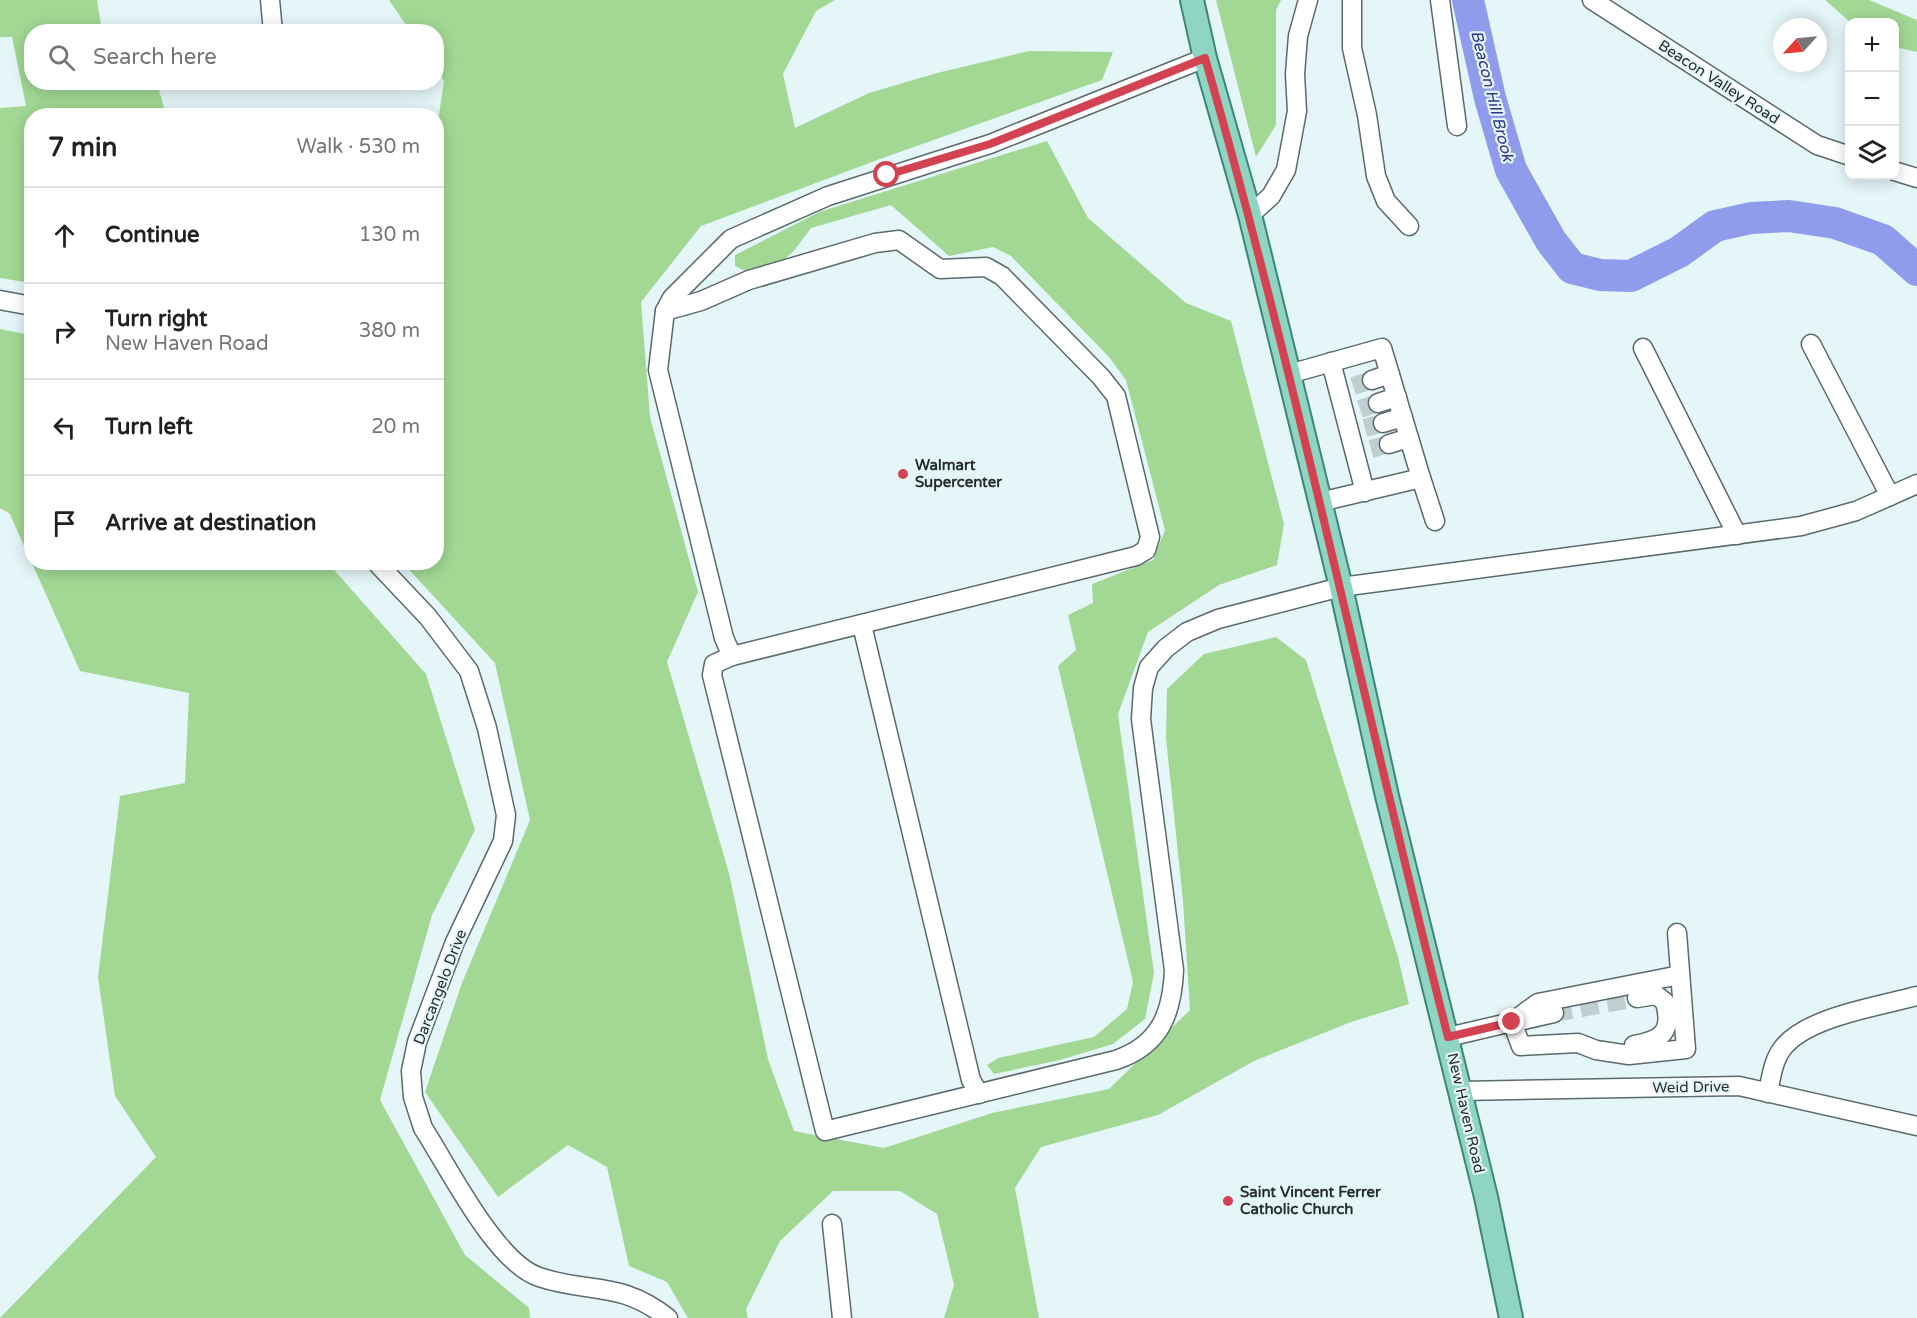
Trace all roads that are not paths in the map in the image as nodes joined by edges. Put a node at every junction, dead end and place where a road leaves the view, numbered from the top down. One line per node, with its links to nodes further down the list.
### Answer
1 (270, 0): 7 (street)
2 (1192, 0): 8 (main road, New Haven Road)
3 (1308, 0): 13 (street)
4 (1352, 0): 14 (street)
5 (1440, 0): 9 (street)
6 (1592, 0): 10 (street, Beacon Valley Road)
7 (272, 24)
8 (1205, 58): 13 (main road, New Haven Road); 17 (street)
9 (1457, 126)
10 (1845, 154)
11 (1899, 173): 12 (street)
12 (1917, 178)
13 (1250, 215): 21 (main road, New Haven Road)
14 (1409, 225)
15 (0, 300): 16 (street)
16 (24, 304)
17 (665, 311): 39 (street); 40 (street)
18 (1811, 344): 33 (street)
19 (1643, 348): 36 (street)
20 (1331, 362): 21 (street); 22 (street); 32 (street)
21 (1289, 374): 34 (main road, New Haven Road)
22 (1390, 374): 23 (street); 24 (street)
23 (1372, 380)
24 (1397, 397): 25 (street); 26 (street)
25 (1378, 403)
26 (1403, 417): 27 (street); 28 (street)
27 (1383, 423)
28 (1409, 438): 29 (street); 30 (street)
29 (1389, 444)
30 (1421, 478): 32 (street); 35 (street)
31 (1917, 484): 33 (street)
32 (1365, 492): 34 (street)
33 (1890, 496): 36 (street)
34 (1320, 502): 38 (main road, New Haven Road)
35 (1435, 521)
36 (1737, 535): 38 (street)
37 (384, 570): 54 (street, Darcangelo Drive)
38 (1341, 586): 47 (main road, New Haven Road); 51 (street)
39 (862, 625): 40 (street); 51 (street)
40 (732, 656): 51 (street)
41 (1677, 933): 42 (street)
42 (1680, 975): 46 (street); 48 (street)
43 (1917, 996): 50 (street)
44 (1637, 998): 48 (street)
45 (1554, 1013): 46 (street)
46 (1512, 1022): 47 (street); 48 (street)
47 (1448, 1037): 49 (main road, New Haven Road)
48 (1596, 1050)
49 (1461, 1090): 50 (street, Weid Drive); 56 (main road, New Haven Road)
50 (1768, 1093): 52 (street, Weid Drive)
51 (979, 1094)
52 (1917, 1125)
53 (832, 1224): 55 (street)
54 (668, 1318)
55 (842, 1318)
56 (1512, 1318)

